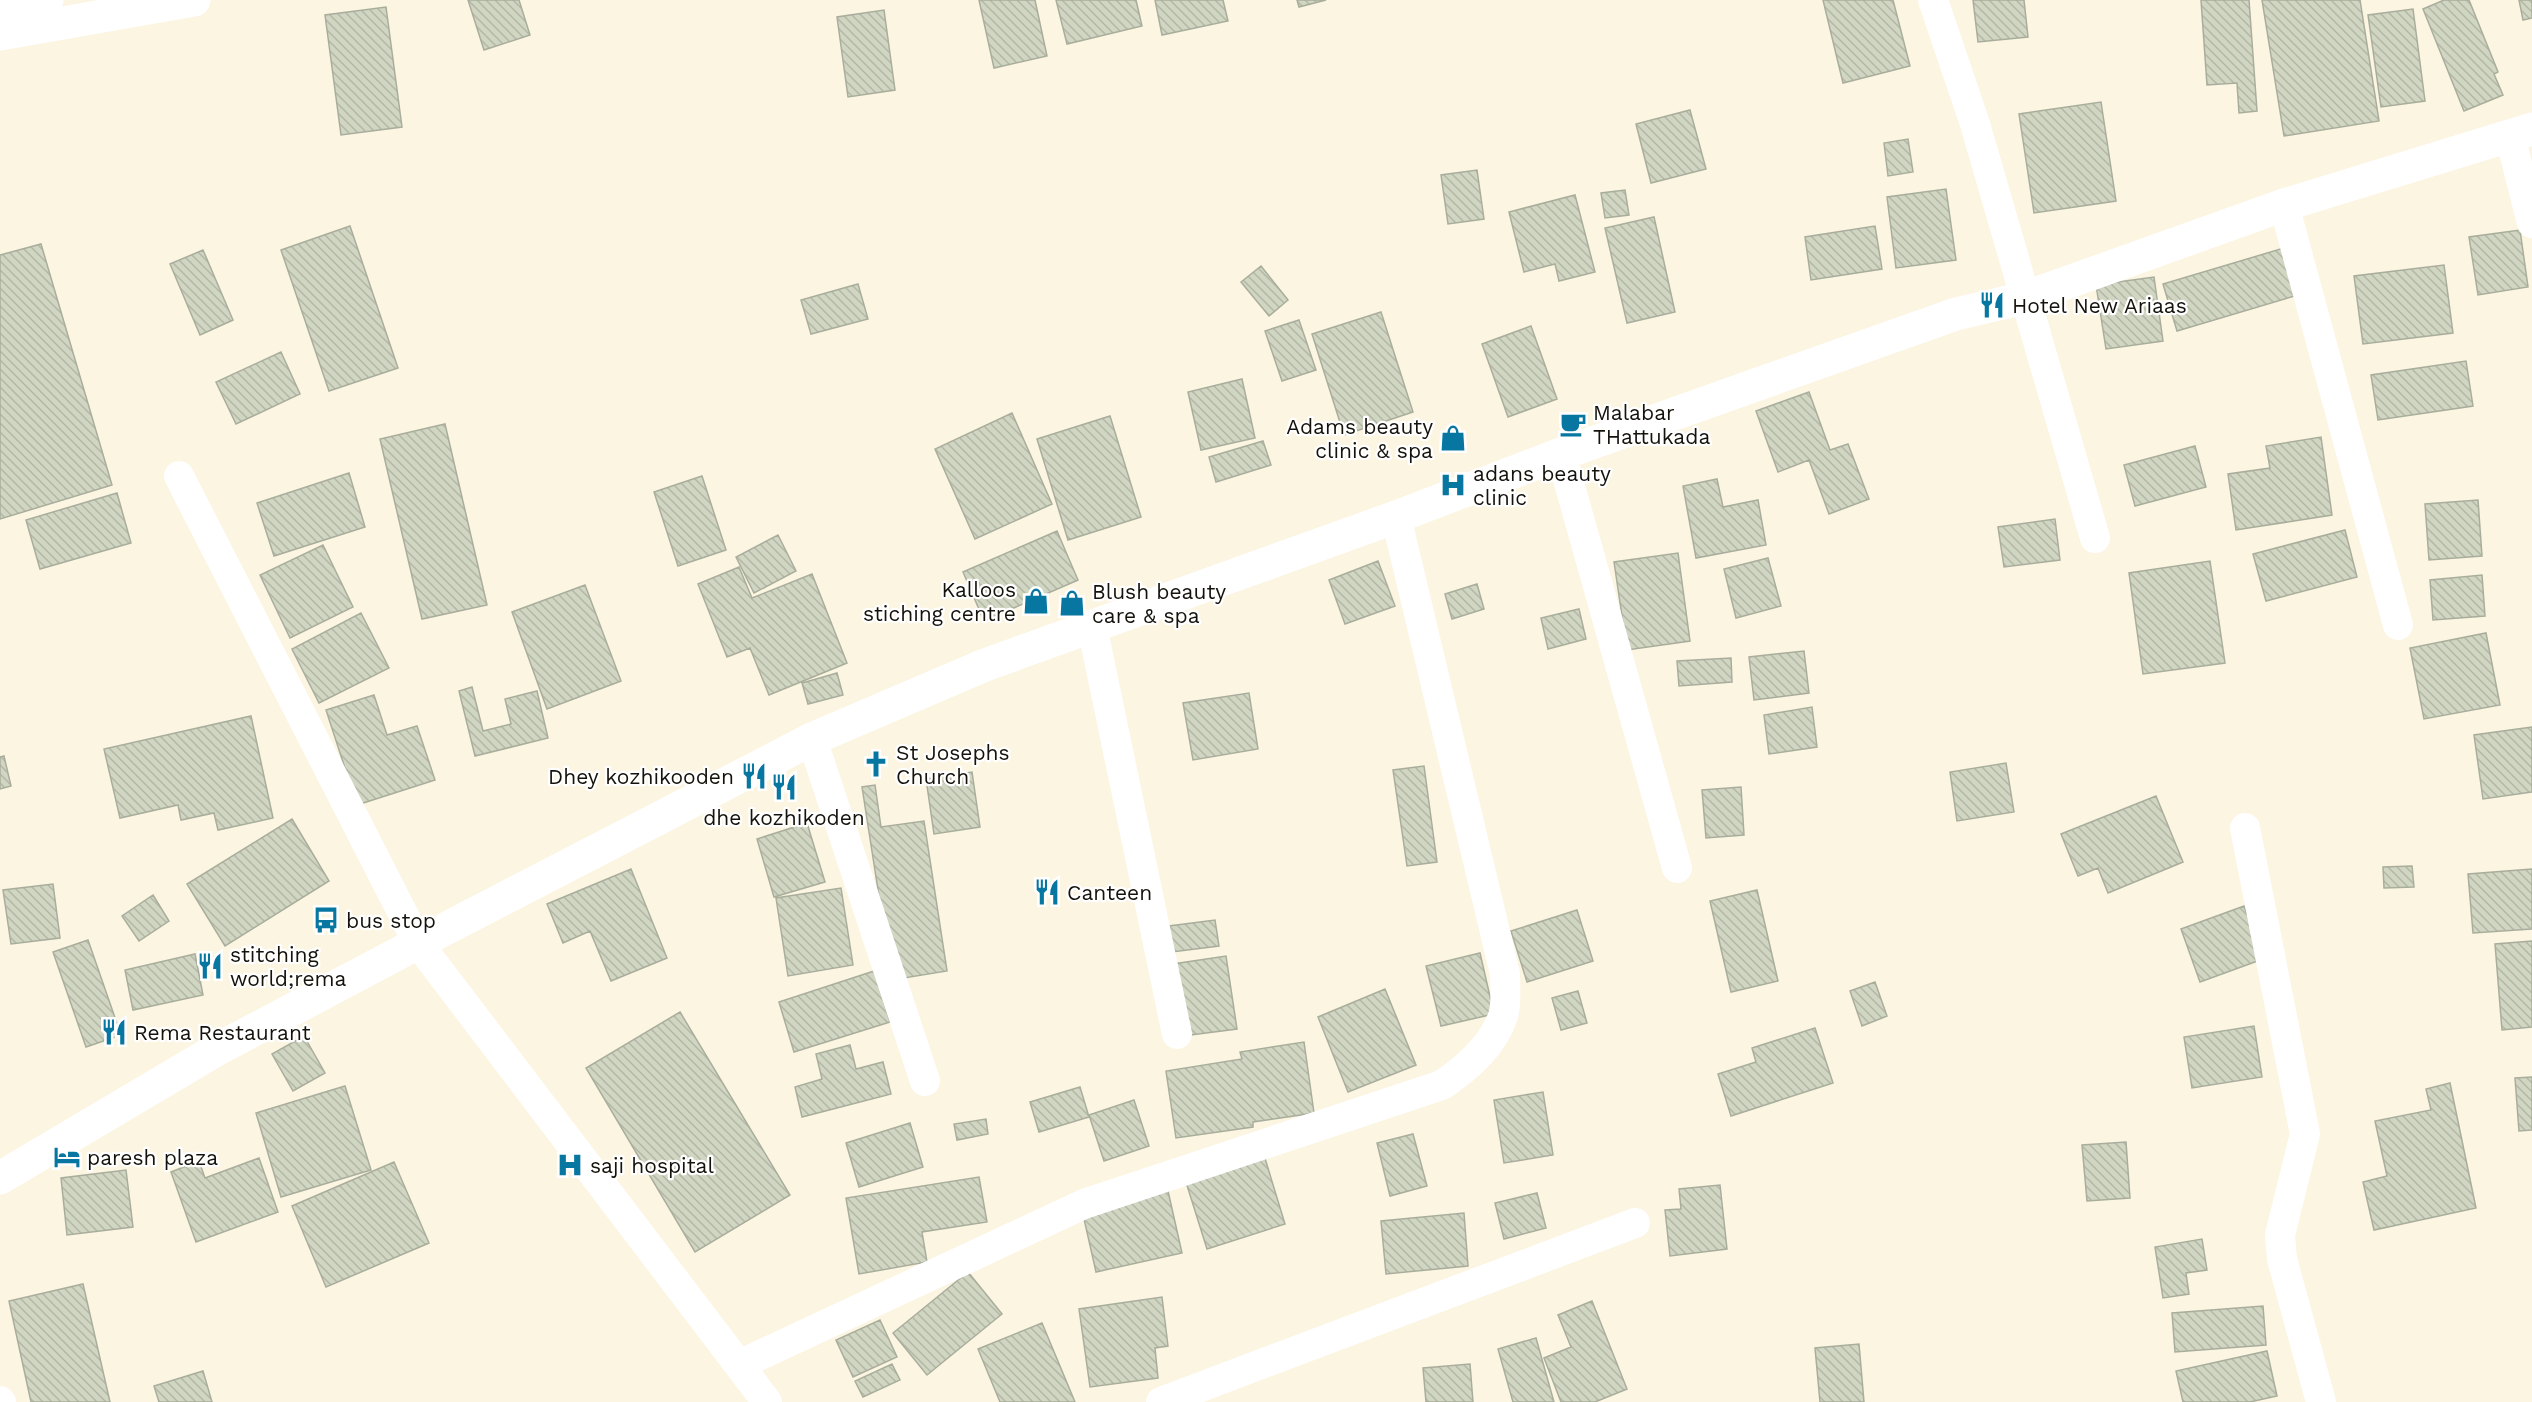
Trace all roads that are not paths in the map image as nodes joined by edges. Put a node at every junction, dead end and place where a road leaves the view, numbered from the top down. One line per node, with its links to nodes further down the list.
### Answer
1 (46, 0): 4 (main road)
2 (194, 0): 5 (main road)
3 (1933, 0): 9 (street)
4 (0, 7)
5 (0, 34)
6 (2521, 133): 7 (main road); 8 (street)
7 (2284, 205): 9 (main road); 14 (street)
8 (2532, 224)
9 (2024, 298): 10 (main road); 13 (street)
10 (1561, 454): 12 (main road); 18 (street)
11 (179, 476): 19 (street)
12 (1396, 517): 15 (main road); 24 (street)
13 (2095, 538)
14 (2398, 625)
15 (1092, 626): 16 (main road); 20 (street)
16 (812, 739): 19 (main road); 21 (street)
17 (2245, 828): 27 (street)
18 (1677, 868)
19 (418, 943): 22 (main road); 24 (street)
20 (1177, 1034)
21 (925, 1081)
22 (0, 1178)
23 (1635, 1223): 26 (street)
24 (739, 1365): 25 (street)
25 (767, 1402)
26 (1161, 1402)
27 (2321, 1402)

